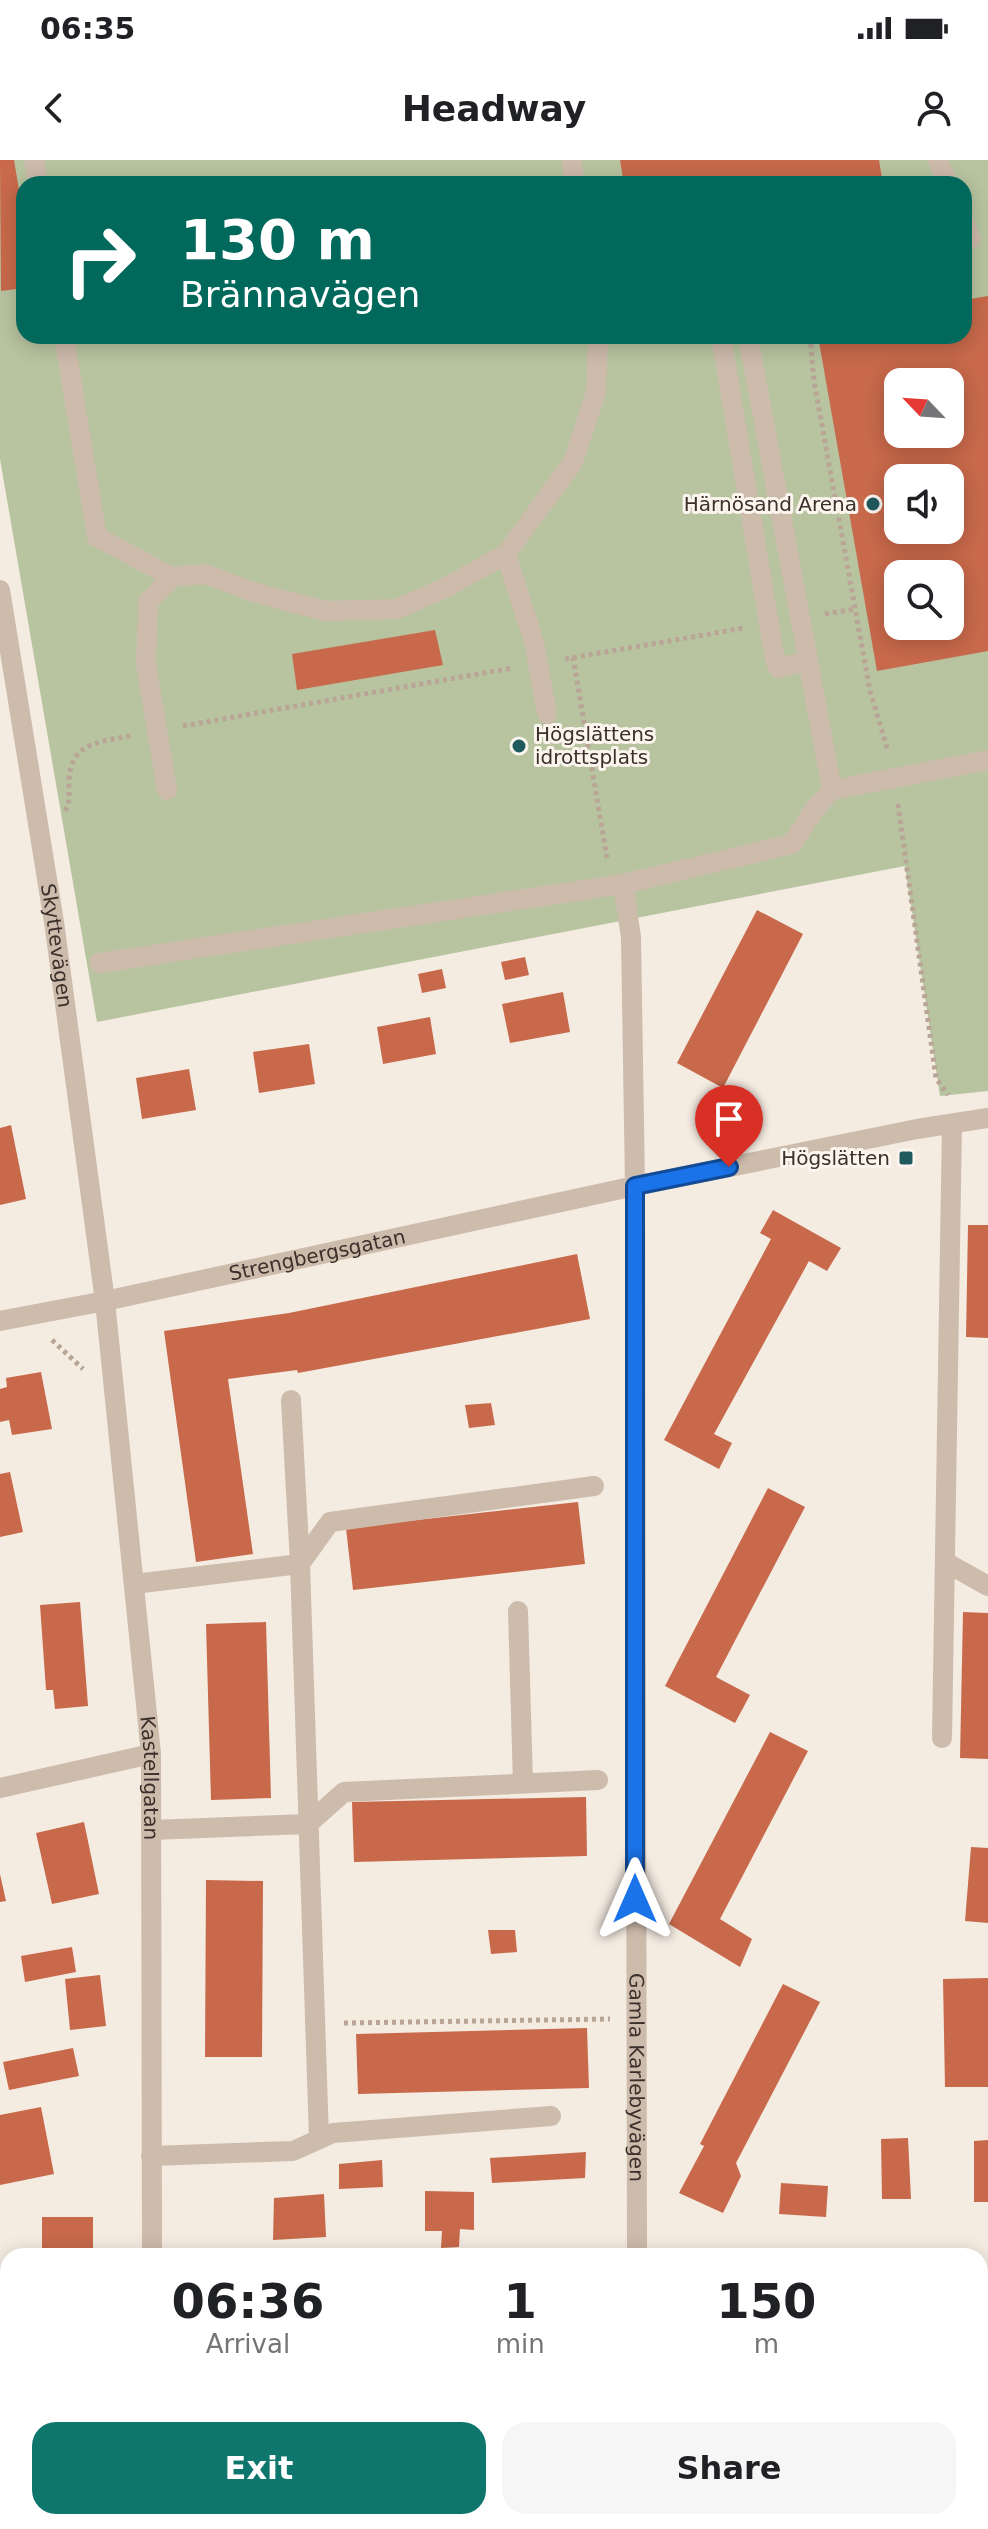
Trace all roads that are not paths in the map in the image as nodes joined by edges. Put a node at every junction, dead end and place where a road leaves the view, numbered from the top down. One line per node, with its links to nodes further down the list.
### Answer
1 (65, 344): 6 (street)
2 (598, 344): 5 (street)
3 (722, 344): 8 (street)
4 (749, 344): 8 (street)
5 (506, 554): 6 (street); 9 (street)
6 (172, 577): 11 (street)
7 (0, 590): 18 (street, Skyttevägen)
8 (808, 661): 12 (street)
9 (547, 714)
10 (988, 760): 12 (street)
11 (167, 790)
12 (832, 790): 13 (street)
13 (623, 884): 14 (street); 17 (street, Gamla Karlebyvägen)
14 (99, 963)
15 (988, 1118): 16 (street, Strengbergsgatan)
16 (952, 1124): 17 (street, Strengbergsgatan); 22 (street)
17 (635, 1186): 18 (street, Strengbergsgatan); 38 (street, Gamla Karlebyvägen)
18 (105, 1301): 19 (street, Strengbergsgatan); 24 (street, Kastellgatan)
19 (0, 1321)
20 (291, 1400): 23 (street)
21 (594, 1486): 23 (street)
22 (947, 1563): 25 (street); 27 (street)
23 (300, 1564): 24 (street); 32 (street)
24 (134, 1584): 28 (street, Kastellgatan)
25 (988, 1586)
26 (518, 1611): 30 (street)
27 (942, 1738)
28 (151, 1754): 31 (street); 33 (street, Kastellgatan)
29 (598, 1780): 30 (street)
30 (523, 1783): 32 (street)
31 (0, 1788)
32 (308, 1824): 33 (street); 35 (street)
33 (151, 1830): 36 (street, Kastellgatan)
34 (551, 2116): 35 (street)
35 (319, 2139): 36 (street)
36 (151, 2156): 37 (street, Kastellgatan)
37 (152, 2248)
38 (637, 2248)

